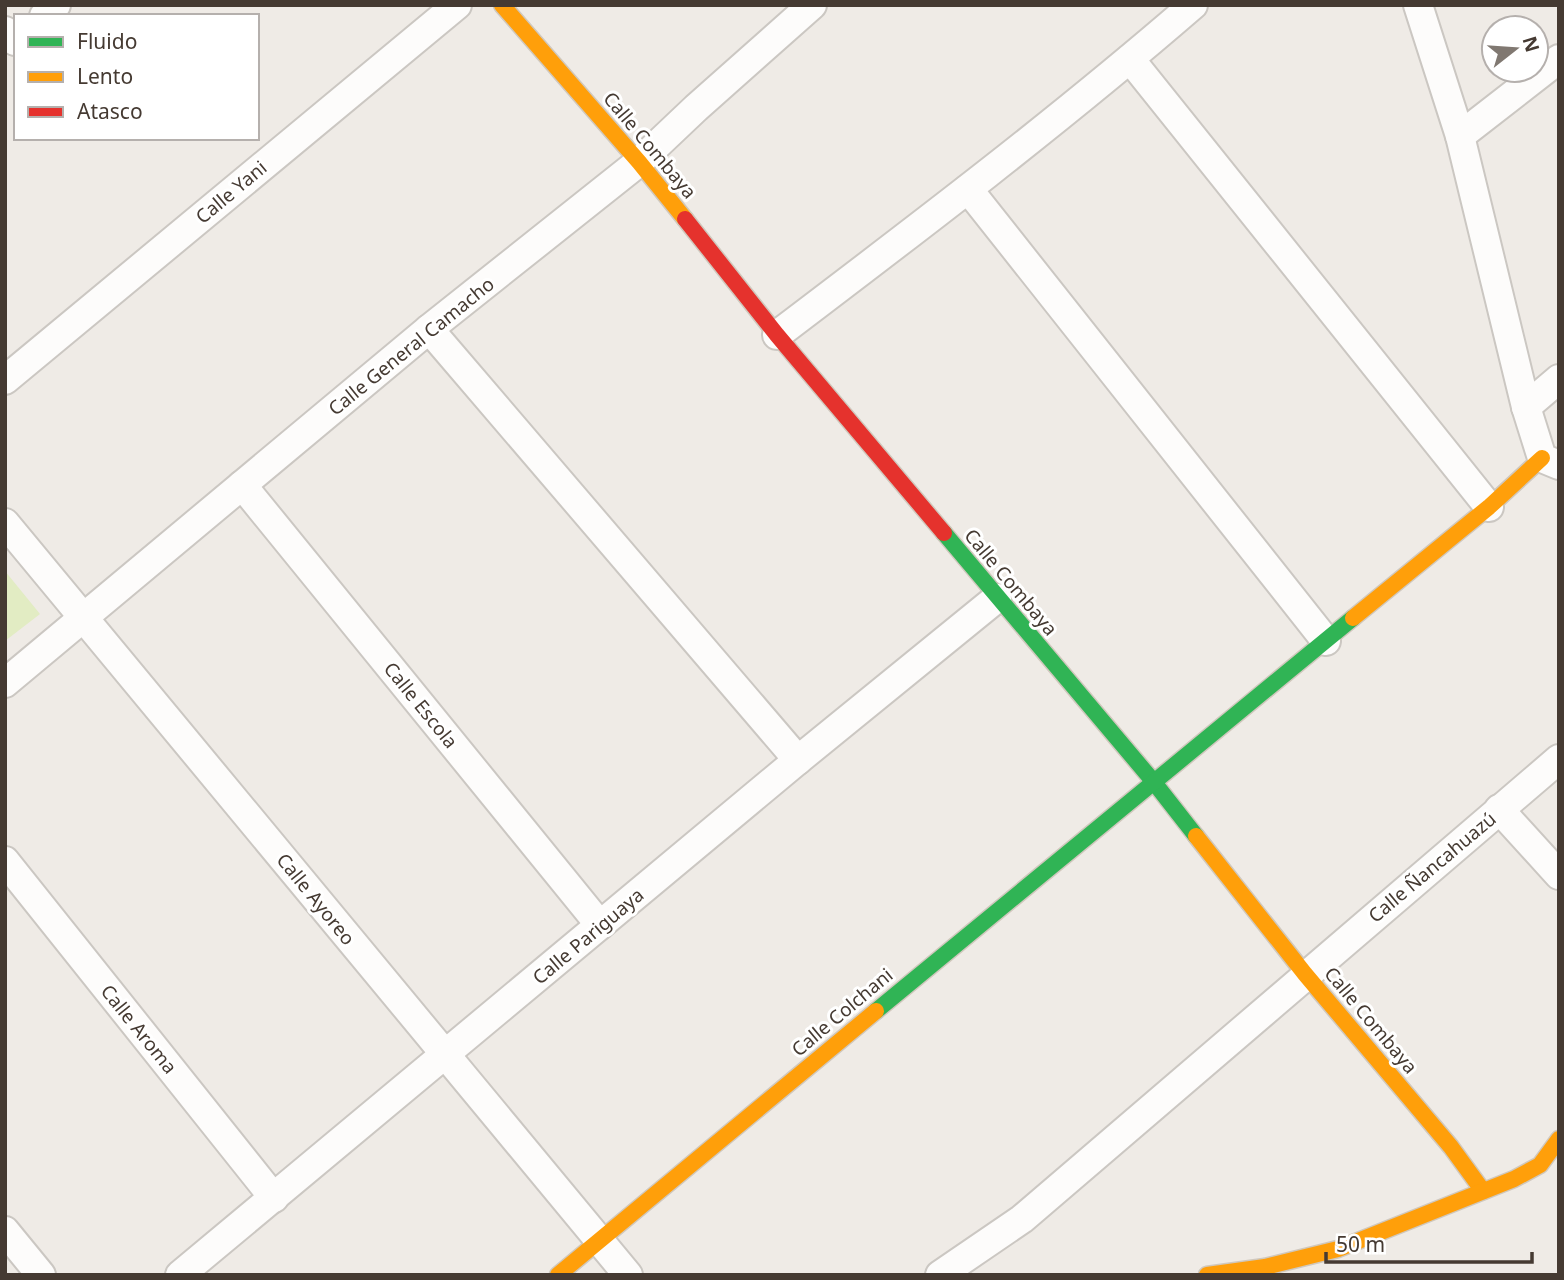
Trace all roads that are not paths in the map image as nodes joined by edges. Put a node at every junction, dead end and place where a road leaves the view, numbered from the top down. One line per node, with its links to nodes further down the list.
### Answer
1 (457, 5): 14 (street, Calle Yani)
2 (502, 5): 9 (street, Calle Combaya)
3 (812, 5): 9 (street, Calle General Camacho)
4 (1193, 5): 6 (street)
5 (1418, 5): 8 (street)
6 (1130, 59): 10 (street); 18 (street)
7 (1559, 59): 8 (street)
8 (1460, 136): 15 (street)
9 (639, 162): 11 (street, Calle General Camacho); 12 (street, Calle Combaya)
10 (968, 189): 12 (street); 22 (street)
11 (429, 329): 17 (street, Calle General Camacho); 25 (street)
12 (777, 335): 20 (street, Calle Combaya)
13 (1559, 379): 15 (street)
14 (5, 380)
15 (1526, 407): 16 (street)
16 (1551, 461): 18 (street, Calle Colchani)
17 (242, 485): 21 (street, Calle General Camacho); 30 (street, Calle Escola)
18 (1489, 508): 22 (street, Calle Colchani)
19 (5, 523): 21 (street, Calle Ayoreo)
20 (997, 598): 25 (street, Calle Pariguaya); 26 (street, Calle Combaya)
21 (85, 617): 23 (street, Calle General Camacho); 32 (street, Calle Ayoreo)
22 (1326, 640): 26 (street, Calle Colchani)
23 (5, 682)
24 (1559, 759): 27 (street, Calle Ñancahuazú)
25 (798, 760): 30 (street, Calle Pariguaya)
26 (1153, 780): 31 (street, Calle Combaya); 37 (street, Calle Colchani)
27 (1499, 810): 29 (street); 31 (street, Calle Ñancahuazú)
28 (5, 861): 35 (street, Calle Aroma)
29 (1559, 876)
30 (600, 925): 32 (street, Calle Pariguaya)
31 (1305, 974): 34 (street, Calle Combaya); 42 (street, Calle Ñancahuazú)
32 (445, 1056): 35 (street, Calle Pariguaya); 37 (street, Calle Ayoreo)
33 (1559, 1139): 34 (street)
34 (1483, 1191): 43 (street)
35 (274, 1198): 39 (street, Calle Pariguaya)
36 (5, 1231): 38 (street)
37 (599, 1241): 40 (street, Calle Colchani); 41 (street, Calle Ayoreo)
38 (41, 1275)
39 (180, 1275)
40 (558, 1275)
41 (628, 1275)
42 (940, 1275)
43 (1207, 1275)

